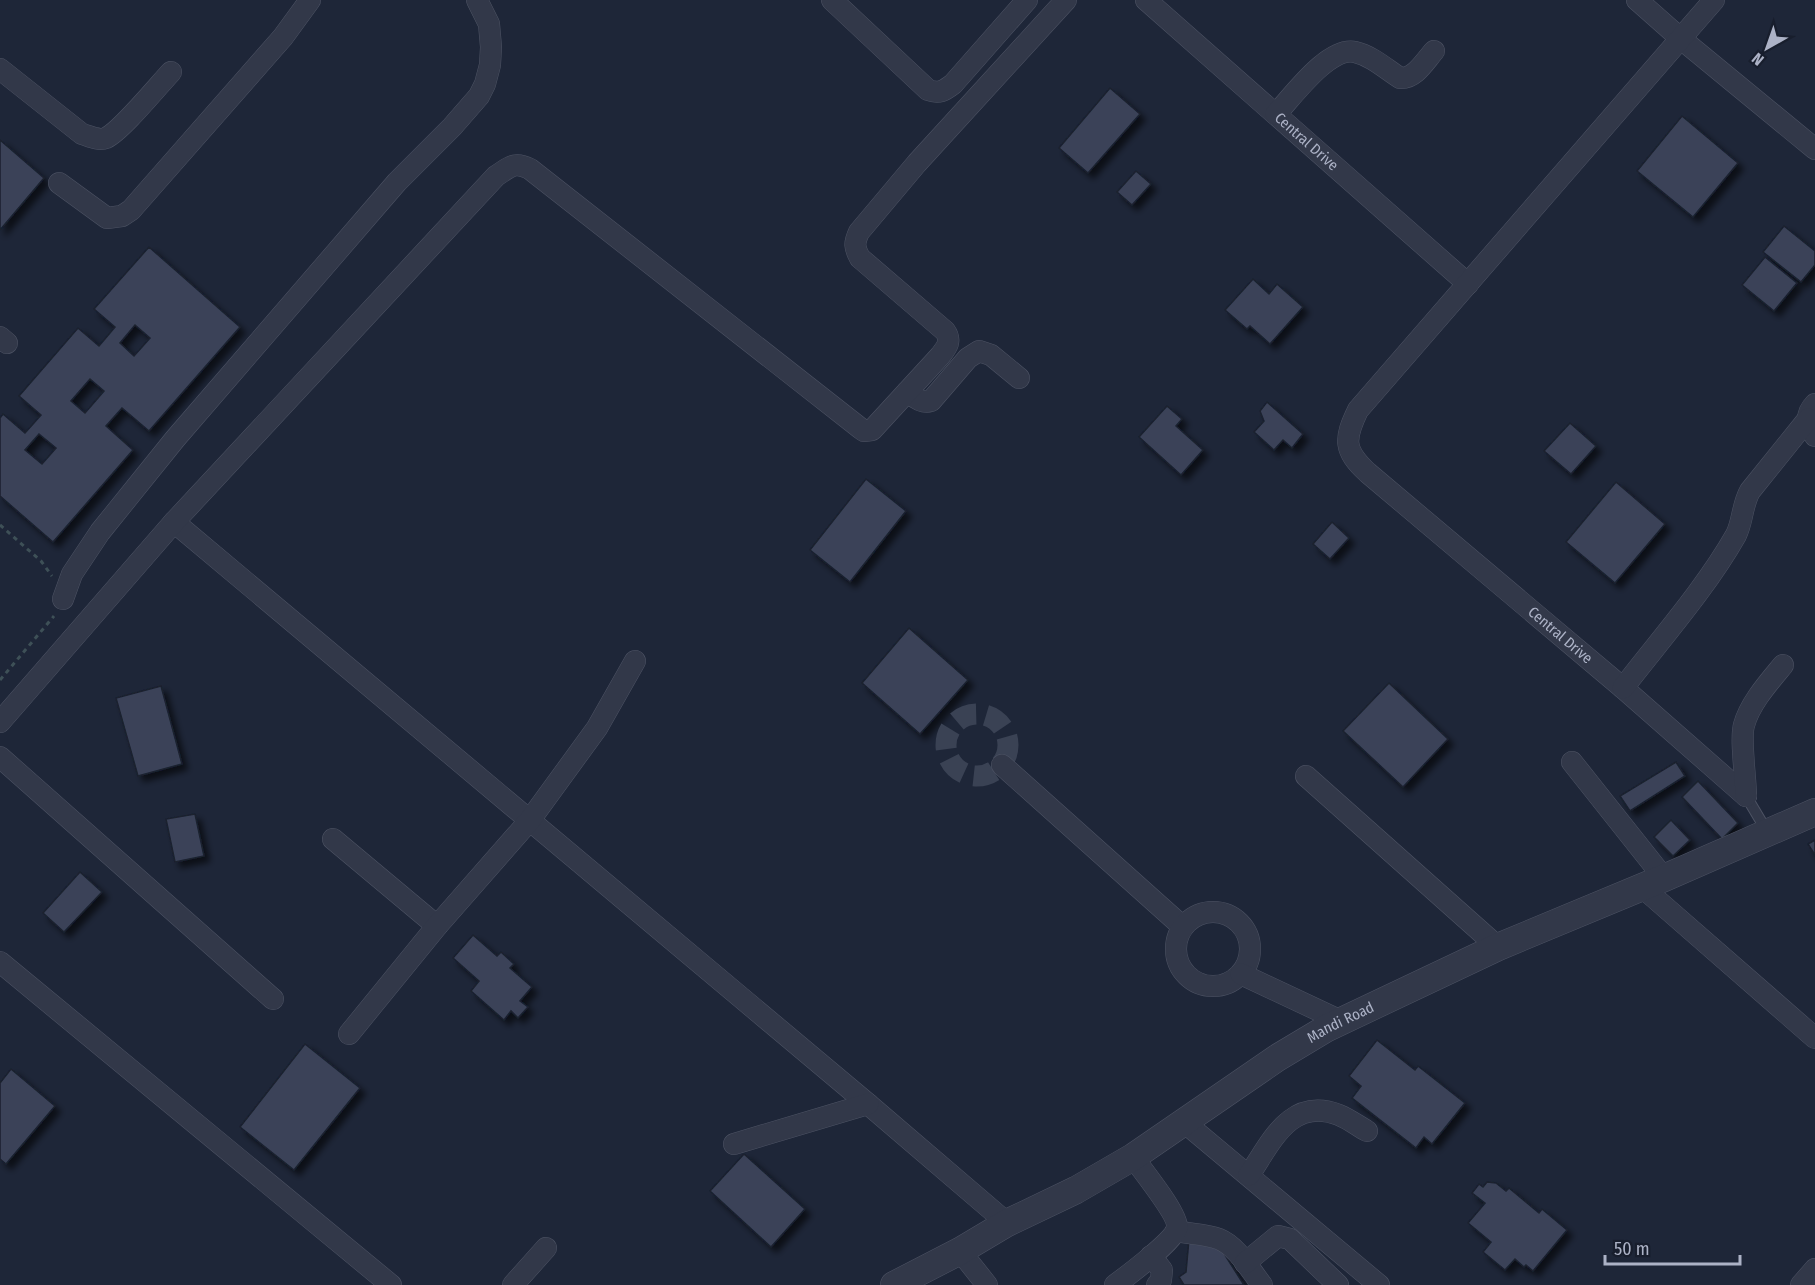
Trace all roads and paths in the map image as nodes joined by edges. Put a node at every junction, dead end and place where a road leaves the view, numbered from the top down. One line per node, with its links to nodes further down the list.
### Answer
1 (310, 0): 15 (street)
2 (477, 0): 22 (street)
3 (832, 0): 4 (street)
4 (1027, 0)
5 (1066, 0): 18 (street)
6 (1146, 0): 13 (street, Central Drive)
7 (1637, 0): 9 (street)
8 (1714, 0): 9 (street)
9 (1680, 38): 14 (street); 16 (street)
10 (1434, 51): 13 (street)
11 (0, 69): 12 (street)
12 (171, 72)
13 (1276, 114): 16 (street, Central Drive)
14 (1815, 149)
15 (59, 183)
16 (1468, 284): 26 (street, Central Drive)
17 (1019, 378): 18 (street)
18 (907, 392): 20 (street)
19 (1813, 420): 26 (street)
20 (174, 522): 27 (street); 34 (street)
21 (0, 525): 22 (path)
22 (63, 599): 25 (path)
23 (635, 661): 34 (street)
24 (1783, 665): 32 (street)
25 (0, 680)
26 (1623, 688): 32 (street, Central Drive)
27 (0, 722)
28 (0, 757): 43 (street)
29 (1572, 762): 37 (street)
30 (1002, 765): 39 (street)
31 (1306, 776): 40 (street)
32 (1746, 796): 35 (lane, Central Drive)
33 (1815, 812): 35 (street, Mandi Road)
34 (530, 820): 38 (street); 47 (street)
35 (1768, 833): 37 (street, Mandi Road)
36 (333, 839): 38 (street)
37 (1653, 883): 40 (street, Mandi Road); 46 (street)
38 (437, 926): 45 (street)
39 (1183, 927): 42 (street); 42 (street)
40 (1498, 947): 44 (street, Mandi Road)
41 (0, 962): 60 (street)
42 (1241, 974): 44 (street)
43 (273, 999)
44 (1341, 1021): 48 (street, Mandi Road)
45 (349, 1034)
46 (1815, 1038)
47 (868, 1104): 50 (street); 53 (street)
48 (1184, 1122): 51 (street, Mandi Road); 52 (street)
49 (1367, 1131): 52 (street)
50 (734, 1144)
51 (1133, 1157): 53 (street, Mandi Road); 54 (street)
52 (1249, 1175): 68 (street)
53 (1007, 1223): 56 (street, Mandi Road)
54 (1176, 1232): 57 (street); 58 (street)
55 (546, 1248): 61 (street)
56 (960, 1251): 62 (street, Mandi Road); 63 (street)
57 (1151, 1256): 64 (street); 65 (street)
58 (1245, 1263): 66 (street); 67 (street)
59 (1815, 1269): 69 (street)
60 (391, 1285)
61 (513, 1285)
62 (894, 1285)
63 (987, 1285)
64 (1115, 1285)
65 (1156, 1285)
66 (1262, 1285)
67 (1338, 1285)
68 (1379, 1285)
69 (1801, 1285)

